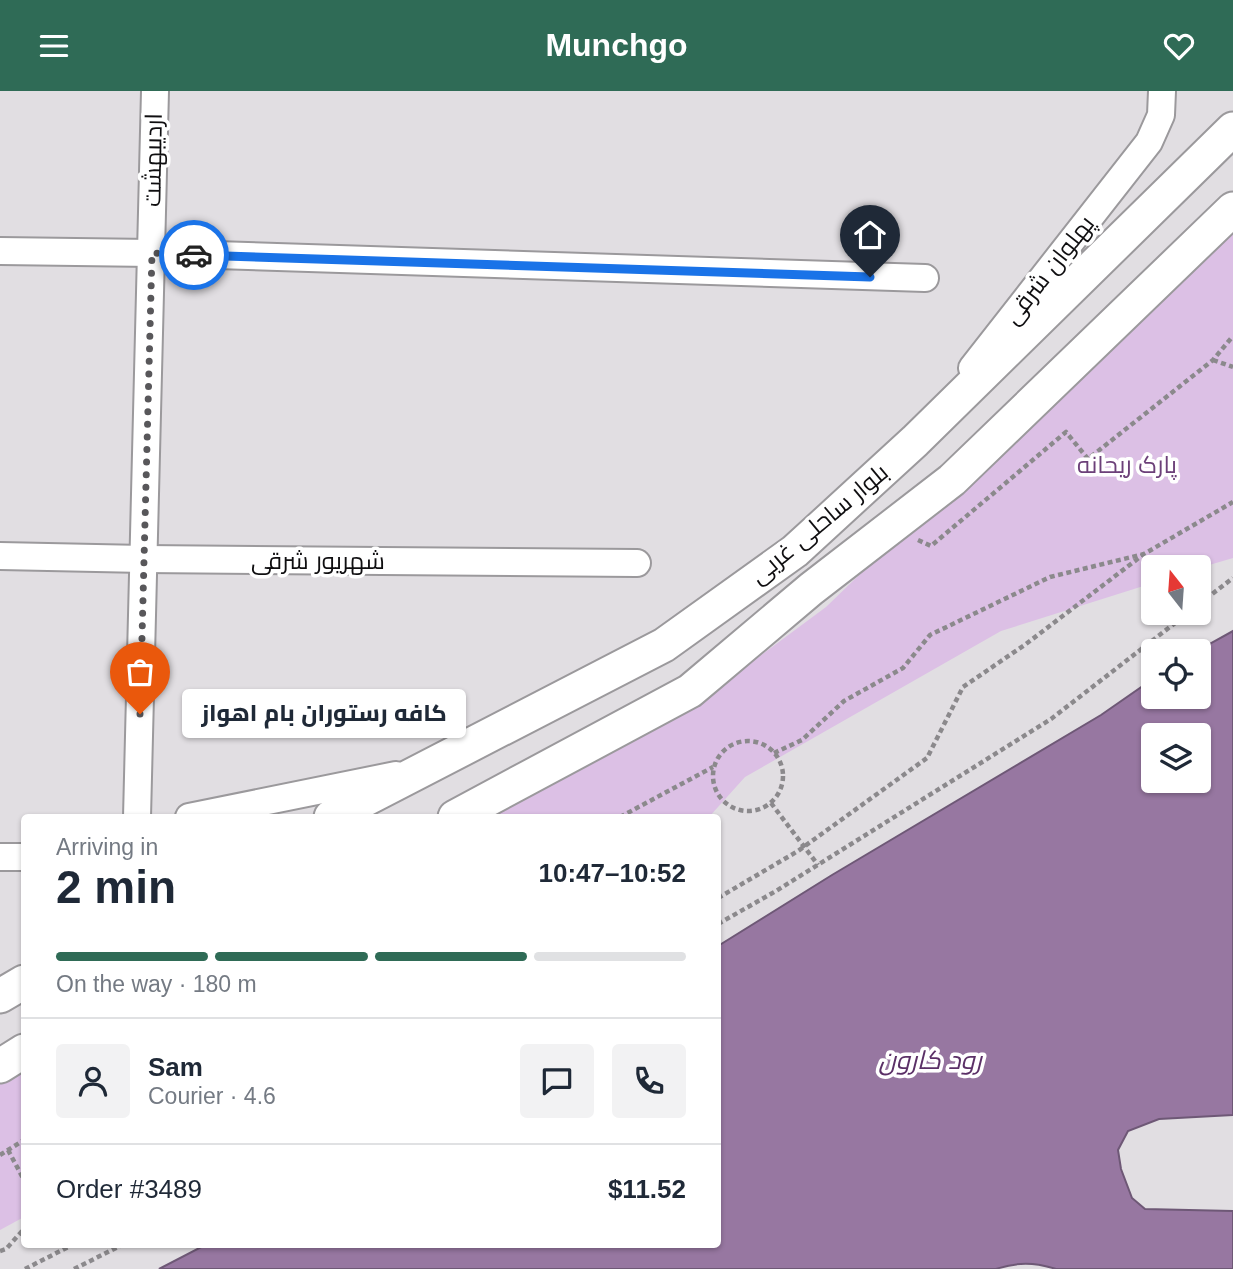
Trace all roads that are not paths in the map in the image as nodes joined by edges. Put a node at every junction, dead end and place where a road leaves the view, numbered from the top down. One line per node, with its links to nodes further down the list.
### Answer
1 (155, 91): 6 (street, اردیبهشت)
2 (1162, 91): 8 (street, پهلوان شرقی)
3 (1233, 129): 8 (main road, بلوار ساحلی غربی)
4 (1233, 209): 16 (main road, بلوار ساحلی غربی)
5 (0, 251): 6 (street)
6 (152, 253): 7 (street); 10 (street, اردیبهشت)
7 (925, 278)
8 (915, 441): 12 (main road, بلوار ساحلی غربی)
9 (0, 556): 10 (street, شهریور شرقی)
10 (144, 559): 11 (street, شهریور شرقی); 13 (street, اردیبهشت)
11 (636, 563)
12 (426, 769): 14 (street); 15 (main road, بلوار ساحلی غربی)
13 (137, 814)
14 (205, 814)
15 (337, 814)
16 (461, 814)
17 (0, 857): 18 (street)
18 (21, 857)
19 (21, 984): 20 (main road)
20 (0, 996)
21 (21, 1053): 22 (main road)
22 (0, 1066)

